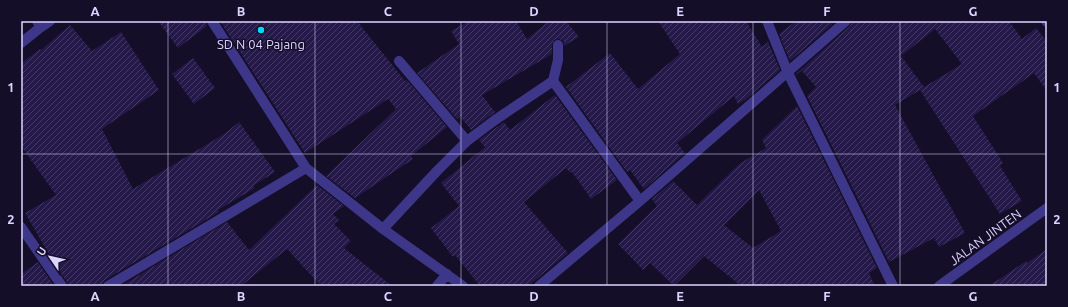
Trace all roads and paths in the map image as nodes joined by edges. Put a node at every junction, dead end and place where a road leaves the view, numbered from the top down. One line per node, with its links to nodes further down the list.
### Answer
1 (50, 21): 5 (street)
2 (212, 21): 12 (street)
3 (767, 21): 9 (street)
4 (846, 21): 9 (street)
5 (39, 24): 6 (street)
6 (21, 43)
7 (558, 45): 10 (street)
8 (399, 61): 11 (street)
9 (788, 72): 13 (street); 23 (street)
10 (554, 81): 11 (street); 13 (street)
11 (466, 141): 16 (street)
12 (306, 168): 16 (street); 19 (street)
13 (640, 200): 22 (street)
14 (1047, 208): 24 (street, JALAN JINTEN)
15 (21, 227): 18 (street)
16 (383, 229): 17 (street)
17 (447, 274): 20 (street); 21 (street)
18 (62, 286)
19 (108, 286)
20 (437, 286)
21 (463, 286)
22 (539, 286)
23 (893, 286)
24 (939, 286)

